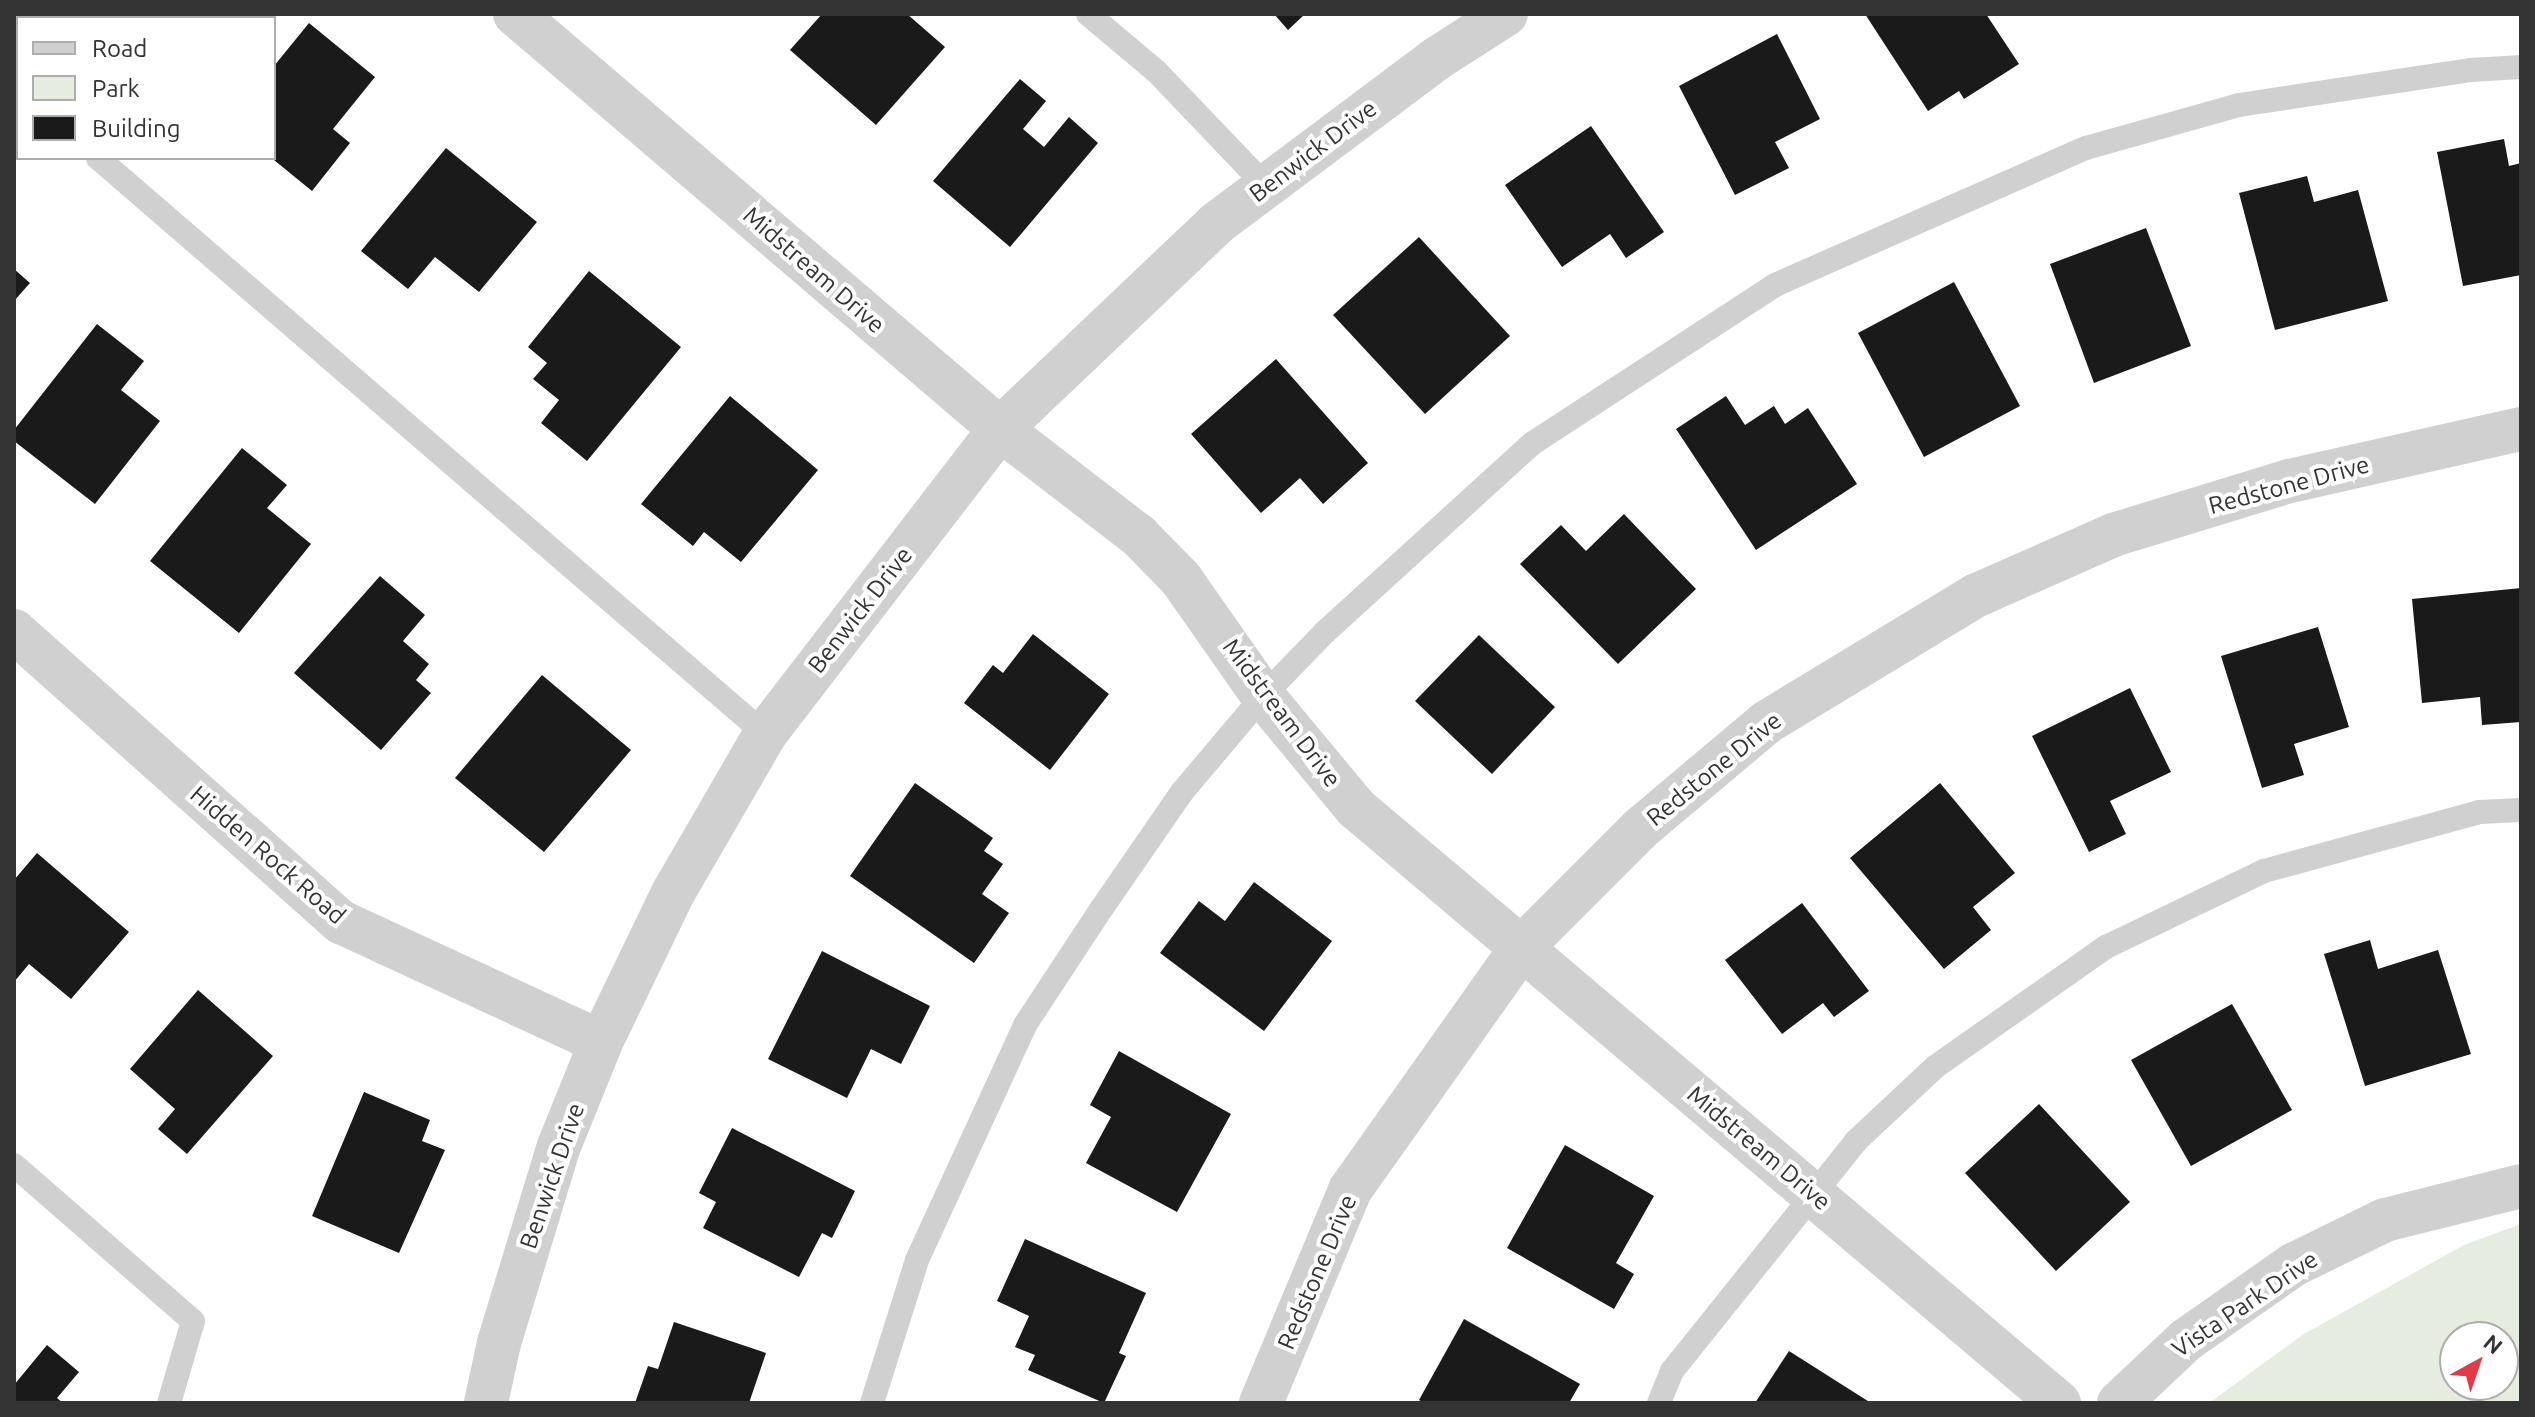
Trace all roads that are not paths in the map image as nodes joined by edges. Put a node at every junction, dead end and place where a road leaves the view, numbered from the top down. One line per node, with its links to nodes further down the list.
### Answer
1 (515, 14): 7 (street, Midstream Drive)
2 (1088, 14): 6 (lane)
3 (1506, 14): 6 (street, Benwick Drive)
4 (2521, 67): 10 (lane)
5 (100, 160): 11 (lane)
6 (1266, 186): 7 (street, Benwick Drive)
7 (1000, 429): 10 (street, Midstream Drive); 11 (street, Benwick Drive)
8 (2521, 429): 13 (street, Redstone Drive)
9 (14, 631): 14 (street, Hidden Rock Road)
10 (1263, 696): 13 (street, Midstream Drive); 20 (lane)
11 (765, 734): 14 (street, Benwick Drive)
12 (2521, 810): 17 (lane)
13 (1522, 947): 17 (street, Midstream Drive); 21 (street, Redstone Drive)
14 (601, 1042): 19 (street, Benwick Drive)
15 (14, 1165): 18 (lane)
16 (2521, 1186): 24 (street, Vista Park Drive)
17 (1814, 1194): 22 (lane); 23 (street, Midstream Drive)
18 (169, 1403)
19 (486, 1403)
20 (872, 1403)
21 (1261, 1403)
22 (1659, 1403)
23 (2059, 1403)
24 (2119, 1403)

